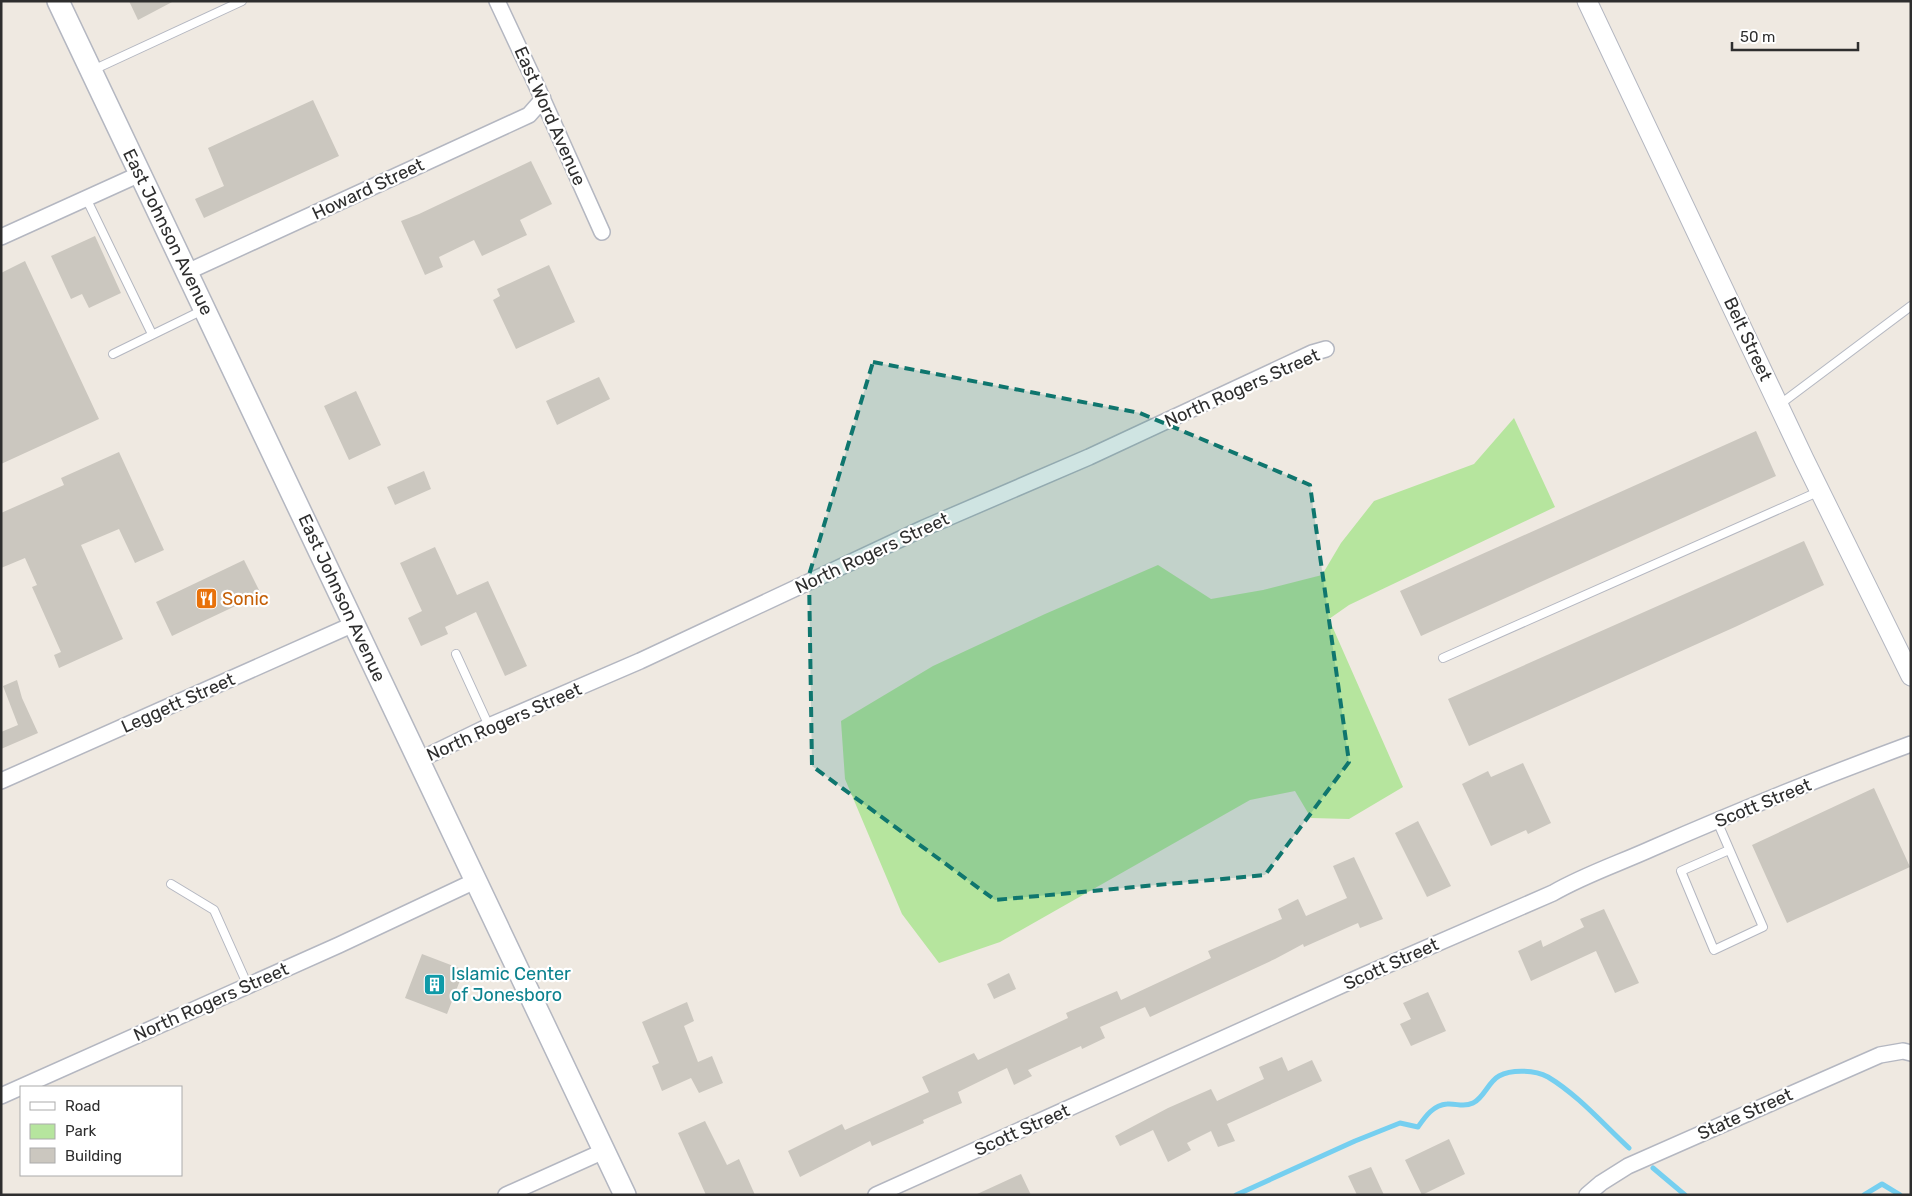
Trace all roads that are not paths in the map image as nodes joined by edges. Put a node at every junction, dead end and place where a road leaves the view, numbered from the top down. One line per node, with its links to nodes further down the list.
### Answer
1 (58, 1): 5 (main road, East Johnson Avenue)
2 (242, 1): 5 (lane)
3 (497, 1): 6 (street, East Word Avenue)
4 (1587, 1): 17 (street, Belt Street)
5 (91, 70): 7 (main road, East Johnson Avenue)
6 (543, 99): 9 (street, East Word Avenue); 11 (street, Howard Street)
7 (140, 174): 8 (street); 11 (main road, East Johnson Avenue)
8 (86, 198): 10 (street); 14 (lane)
9 (602, 232)
10 (1, 237)
11 (187, 272): 13 (main road, East Johnson Avenue)
12 (1911, 306): 17 (lane)
13 (205, 309): 14 (lane); 19 (main road, East Johnson Avenue)
14 (152, 334): 16 (lane)
15 (1326, 350): 23 (street, North Rogers Street)
16 (113, 354)
17 (1779, 405): 18 (street, Belt Street)
18 (1820, 490): 21 (lane); 22 (street, Belt Street)
19 (354, 624): 25 (main road, East Johnson Avenue); 26 (street, Leggett Street)
20 (456, 654): 23 (lane)
21 (1444, 658)
22 (1911, 676)
23 (489, 726): 25 (street, North Rogers Street)
24 (1911, 744): 27 (street, Scott Street)
25 (419, 760): 29 (main road, East Johnson Avenue)
26 (1, 781)
27 (1717, 821): 28 (lane); 39 (street, Scott Street)
28 (1729, 850): 28 (lane)
29 (475, 881): 31 (street, North Rogers Street); 36 (main road, East Johnson Avenue)
30 (171, 884): 31 (lane)
31 (248, 986): 33 (street, North Rogers Street)
32 (1911, 1052): 40 (street, State Street)
33 (23, 1086)
34 (20, 1088): 35 (street, North Rogers Street)
35 (1, 1096)
36 (604, 1151): 37 (street); 38 (main road, East Johnson Avenue)
37 (506, 1195)
38 (625, 1195)
39 (876, 1195)
40 (1587, 1195)

